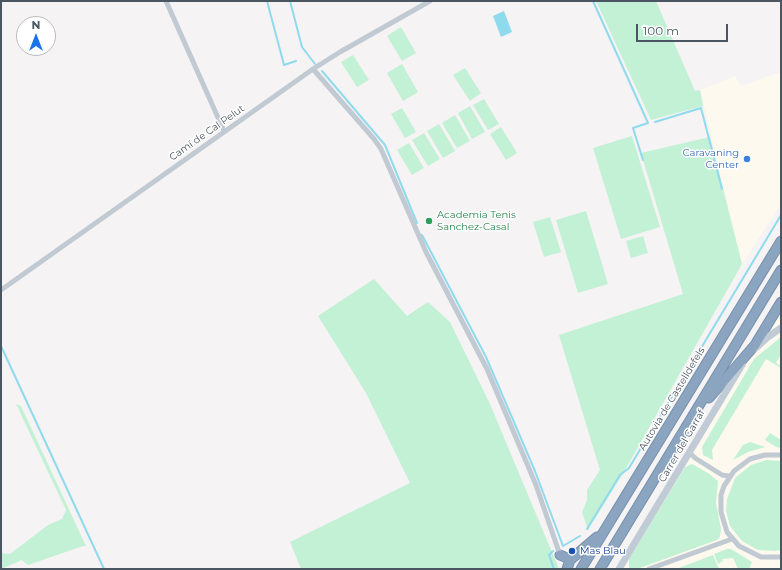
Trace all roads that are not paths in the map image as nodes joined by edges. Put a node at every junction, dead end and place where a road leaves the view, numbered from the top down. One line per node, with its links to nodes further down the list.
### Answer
1 (166, 1): 4 (street)
2 (430, 1): 3 (street, Camí de Cal Pelut)
3 (313, 69): 4 (street, Camí de Cal Pelut); 19 (street)
4 (224, 131): 7 (street, Camí de Cal Pelut)
5 (781, 240): 16 (highway, Autovia de Castelldefels)
6 (781, 270): 12 (highway)
7 (1, 290)
8 (781, 302): 11 (highway)
9 (781, 328): 10 (main road, Carrer del Garraf)
10 (768, 337): 11 (highway); 13 (main road, Carrer del Garraf)
11 (755, 344): 12 (highway)
12 (683, 430): 23 (highway)
13 (690, 453): 15 (street); 24 (main road, Carrer del Garraf)
14 (781, 455): 15 (street)
15 (729, 476): 17 (street)
16 (609, 524): 18 (highway); 22 (highway, Autovia de Castelldefels)
17 (732, 539): 20 (street); 25 (street)
18 (580, 552): 19 (highway); 21 (highway)
19 (560, 555): 21 (highway)
20 (781, 557)
21 (566, 569)
22 (581, 569)
23 (600, 569)
24 (619, 569)
25 (648, 569)

